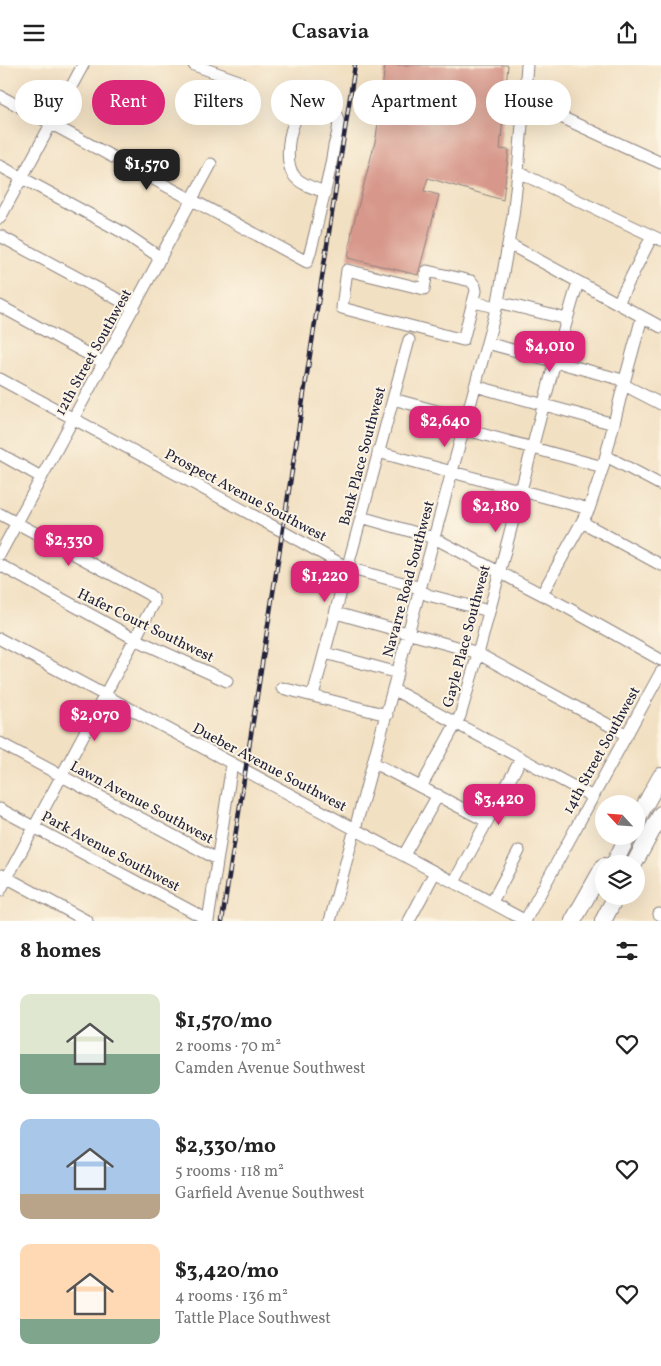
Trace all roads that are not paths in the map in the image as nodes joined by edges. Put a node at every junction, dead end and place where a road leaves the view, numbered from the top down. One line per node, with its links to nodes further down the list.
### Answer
1 (83, 65): 4 (street)
2 (194, 65): 5 (street)
3 (526, 65): 6 (street, Navarre Road Southwest)
4 (75, 80)
5 (236, 80)
6 (525, 80)
7 (0, 96): 8 (street)
8 (15, 104)
9 (571, 122): 13 (street)
10 (50, 125): 17 (street)
11 (53, 125): 19 (street)
12 (522, 125): 16 (street, Navarre Road Southwest)
13 (661, 163)
14 (212, 164): 19 (street, 12th Street Southwest)
15 (0, 166): 17 (street)
16 (518, 172): 22 (street); 23 (street, Navarre Road Southwest)
17 (22, 177): 20 (street); 24 (street)
18 (325, 191): 18 (street); 19 (street)
19 (192, 200): 24 (street, 12th Street Southwest)
20 (0, 218)
21 (0, 236): 30 (street)
22 (656, 238): 27 (street)
23 (509, 244): 25 (street); 28 (street, Navarre Road Southwest)
24 (161, 258): 30 (street, 12th Street Southwest)
25 (578, 282): 27 (street); 32 (street, Gayle Place Southwest)
26 (473, 302): 26 (street); 28 (street)
27 (618, 303): 31 (street)
28 (497, 304): 32 (street); 35 (street, Navarre Road Southwest)
29 (0, 306): 37 (street)
30 (134, 308): 37 (street, 12th Street Southwest)
31 (642, 317): 33 (street); 39 (street)
32 (567, 319): 36 (street, Gayle Place Southwest)
33 (661, 327)
34 (410, 340): 41 (street, Bank Place Southwest)
35 (487, 343): 36 (street); 40 (street, Navarre Road Southwest)
36 (555, 361): 39 (street); 43 (street, Gayle Place Southwest)
37 (104, 363): 44 (street, 12th Street Southwest)
38 (0, 379): 44 (street, Prospect Avenue Southwest)
39 (624, 383): 42 (street); 46 (street)
40 (475, 386): 43 (street); 45 (street, Navarre Road Southwest)
41 (393, 399): 45 (street); 48 (street, Bank Place Southwest)
42 (660, 402)
43 (544, 404): 46 (street); 47 (street, Gayle Place Southwest)
44 (74, 419): 52 (street, 12th Street Southwest); 64 (street, Prospect Avenue Southwest)
45 (465, 424): 47 (street); 51 (street, Navarre Road Southwest)
46 (614, 424): 50 (street)
47 (533, 447): 50 (street); 54 (street, Gayle Place Southwest)
48 (378, 452): 51 (street); 57 (street, Bank Place Southwest)
49 (0, 454): 52 (street)
50 (604, 462): 53 (street); 55 (street)
51 (452, 472): 54 (street); 60 (street, Navarre Road Southwest)
52 (41, 477): 59 (street, 12th Street Southwest)
53 (661, 485)
54 (522, 491): 55 (street); 65 (street, Gayle Place Southwest)
55 (588, 509): 58 (street)
56 (0, 514): 59 (street)
57 (361, 517): 60 (street); 64 (street, Bank Place Southwest)
58 (582, 522): 63 (street); 67 (street)
59 (17, 524): 61 (street, 12th Street Southwest); 72 (street)
60 (434, 538): 65 (street); 66 (street, Navarre Road Southwest)
61 (0, 554)
62 (0, 565): 72 (street, Hafer Court Southwest)
63 (661, 565)
64 (348, 568): 66 (street, Prospect Avenue Southwest); 69 (street, Bank Place Southwest)
65 (499, 571): 67 (street); 68 (street, Gayle Place Southwest)
66 (421, 590): 68 (street, Prospect Avenue Southwest); 70 (street, Navarre Road Southwest)
67 (542, 594): 75 (street)
68 (489, 611): 74 (street, Gayle Place Southwest)
69 (336, 613): 70 (street); 73 (street, Bank Place Southwest)
70 (409, 633): 74 (street); 77 (street, Navarre Road Southwest)
71 (0, 639): 81 (street, Dueber Avenue Southwest)
72 (135, 639): 78 (street, Hafer Court Southwest); 81 (street)
73 (325, 653): 77 (street); 82 (street, Bank Place Southwest)
74 (478, 654): 84 (street, Gayle Place Southwest); 85 (street)
75 (661, 660)
76 (661, 672): 85 (street, 14th Street Southwest)
77 (398, 673): 80 (street, Navarre Road Southwest)
78 (226, 681)
79 (282, 687): 82 (street)
80 (394, 690): 83 (street, Navarre Road Southwest); 84 (street)
81 (105, 695): 88 (street, Dueber Avenue Southwest); 91 (street)
82 (313, 695): 83 (street)
83 (387, 715): 89 (street, Navarre Road Southwest)
84 (456, 723): 87 (street); 92 (street, Gayle Place Southwest)
85 (627, 735): 94 (street, 14th Street Southwest)
86 (0, 743): 91 (street, Lawn Avenue Southwest)
87 (521, 759): 94 (street); 98 (street)
88 (232, 763): 100 (street, Dueber Avenue Southwest); 106 (street)
89 (374, 763): 92 (street); 100 (street, Navarre Road Southwest)
90 (661, 775): 95 (highway)
91 (62, 776): 99 (street); 106 (street, Lawn Avenue Southwest)
92 (421, 787): 93 (street)
93 (438, 795): 98 (street); 103 (street)
94 (593, 797): 120 (street, 14th Street Southwest)
95 (645, 804)
96 (0, 809): 99 (street, Park Avenue Southwest)
97 (661, 814): 105 (highway)
98 (486, 821): 110 (street)
99 (34, 827): 108 (street); 117 (street, Park Avenue Southwest)
100 (356, 829): 103 (street, Dueber Avenue Southwest); 118 (street, Navarre Road Southwest)
101 (622, 845): 104 (highway)
102 (519, 851): 113 (street)
103 (404, 855): 107 (street, Dueber Avenue Southwest)
104 (613, 855)
105 (640, 855)
106 (217, 859): 117 (street)
107 (435, 872): 110 (street, Dueber Avenue Southwest); 119 (street)
108 (3, 876): 111 (street); 116 (street)
109 (595, 881): 121 (highway)
110 (454, 882): 113 (street, Dueber Avenue Southwest)
111 (0, 891)
112 (595, 899): 122 (highway)
113 (492, 902): 120 (street, Dueber Avenue Southwest)
114 (611, 905): 123 (highway)
115 (622, 905): 124 (highway)
116 (88, 921)
117 (208, 921)
118 (330, 921)
119 (409, 921)
120 (525, 921)
121 (573, 921)
122 (583, 921)
123 (603, 921)
124 (614, 921)

